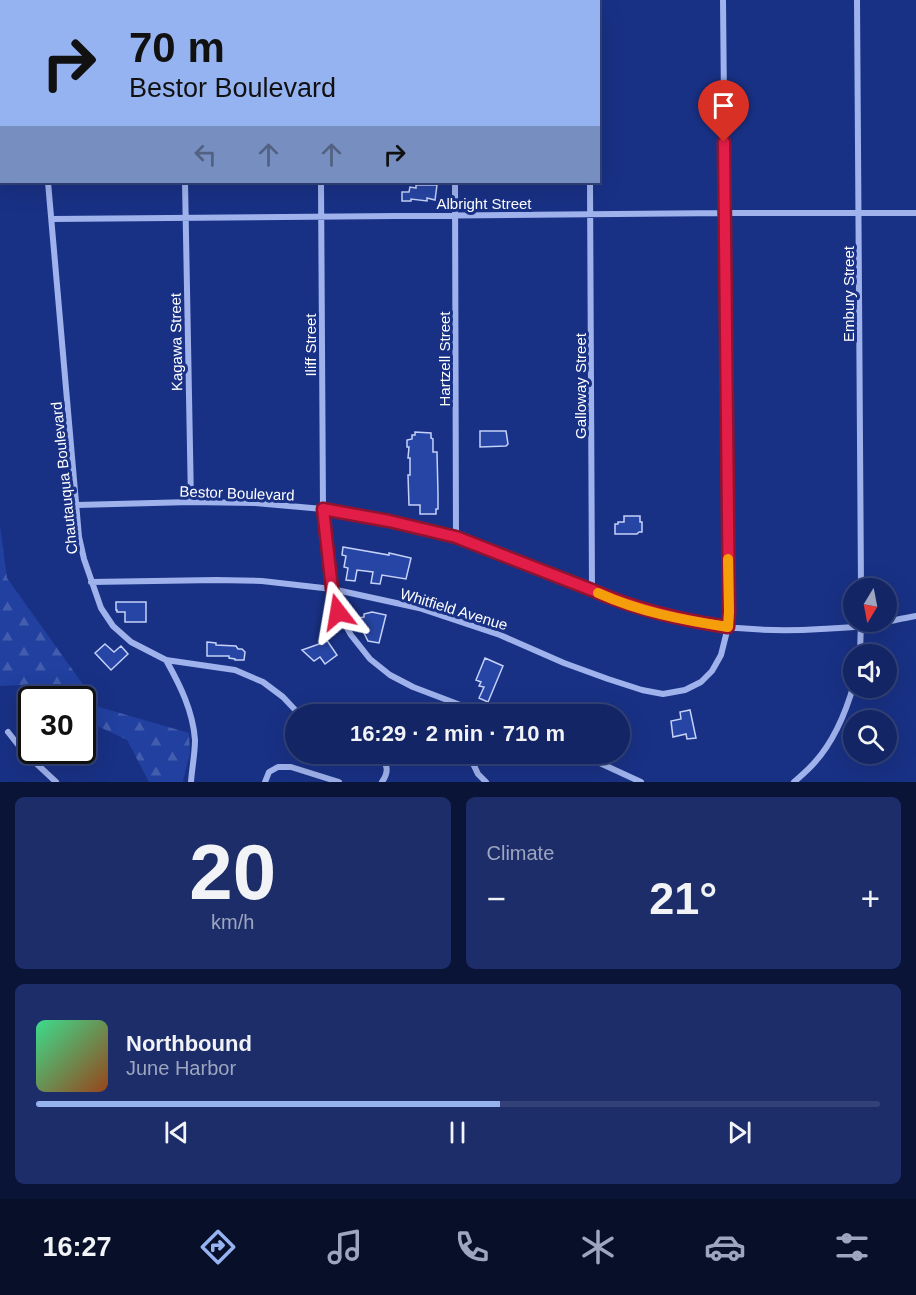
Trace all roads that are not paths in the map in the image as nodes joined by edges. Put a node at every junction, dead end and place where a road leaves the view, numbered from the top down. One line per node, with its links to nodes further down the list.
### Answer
1 (723, 0): 8 (street, Whitfield Avenue)
2 (857, 0): 9 (street, Embury Street)
3 (48, 183): 15 (street, Chautauqua Boulevard)
4 (185, 183): 14 (street, Kagawa Street)
5 (321, 183): 13 (street, Iliff Street)
6 (455, 183): 12 (street, Hartzell Street)
7 (590, 183): 11 (street, Galloway Street)
8 (725, 213): 9 (street, Albright Street); 11 (street, Albright Street); 27 (street, Whitfield Avenue)
9 (859, 213): 10 (street, Albright Street); 20 (street, Embury Street)
10 (916, 213)
11 (591, 214): 12 (street, Albright Street); 23 (street, Galloway Street)
12 (455, 215): 13 (street, Albright Street); 19 (street, Hartzell Street)
13 (322, 216): 14 (street, Albright Street); 18 (street, Iliff Street)
14 (185, 217): 15 (street, Albright Street); 16 (street, Kagawa Street)
15 (52, 219): 17 (street, Chautauqua Boulevard)
16 (191, 502): 17 (street, Bestor Boulevard); 18 (street, Bestor Boulevard)
17 (77, 505): 21 (street, Chautauqua Boulevard)
18 (323, 509): 19 (street, Bestor Boulevard); 22 (street, Iliff Street)
19 (456, 537): 23 (street, Bestor Boulevard)
20 (861, 578)
21 (91, 582): 22 (street, Whitfield Avenue); 28 (street, Chautauqua Boulevard)
22 (332, 589): 27 (street, Whitfield Avenue); 31 (street, Iliff Street)
23 (592, 590): 27 (street, Bestor Boulevard)
24 (916, 616): 25 (street, Bestor Boulevard)
25 (897, 619)
26 (843, 626): 27 (street, Bestor Boulevard)
27 (728, 627)
28 (166, 660): 30 (street, Chautauqua Boulevard); 37 (street)
29 (850, 698): 43 (street)
30 (289, 704)
31 (452, 704)
32 (8, 732): 36 (street)
33 (386, 764): 40 (street)
34 (473, 764): 41 (street)
35 (602, 764): 42 (street)
36 (56, 782)
37 (191, 782)
38 (265, 782): 39 (street)
39 (339, 782)
40 (382, 782)
41 (486, 782)
42 (641, 782)
43 (794, 782)

